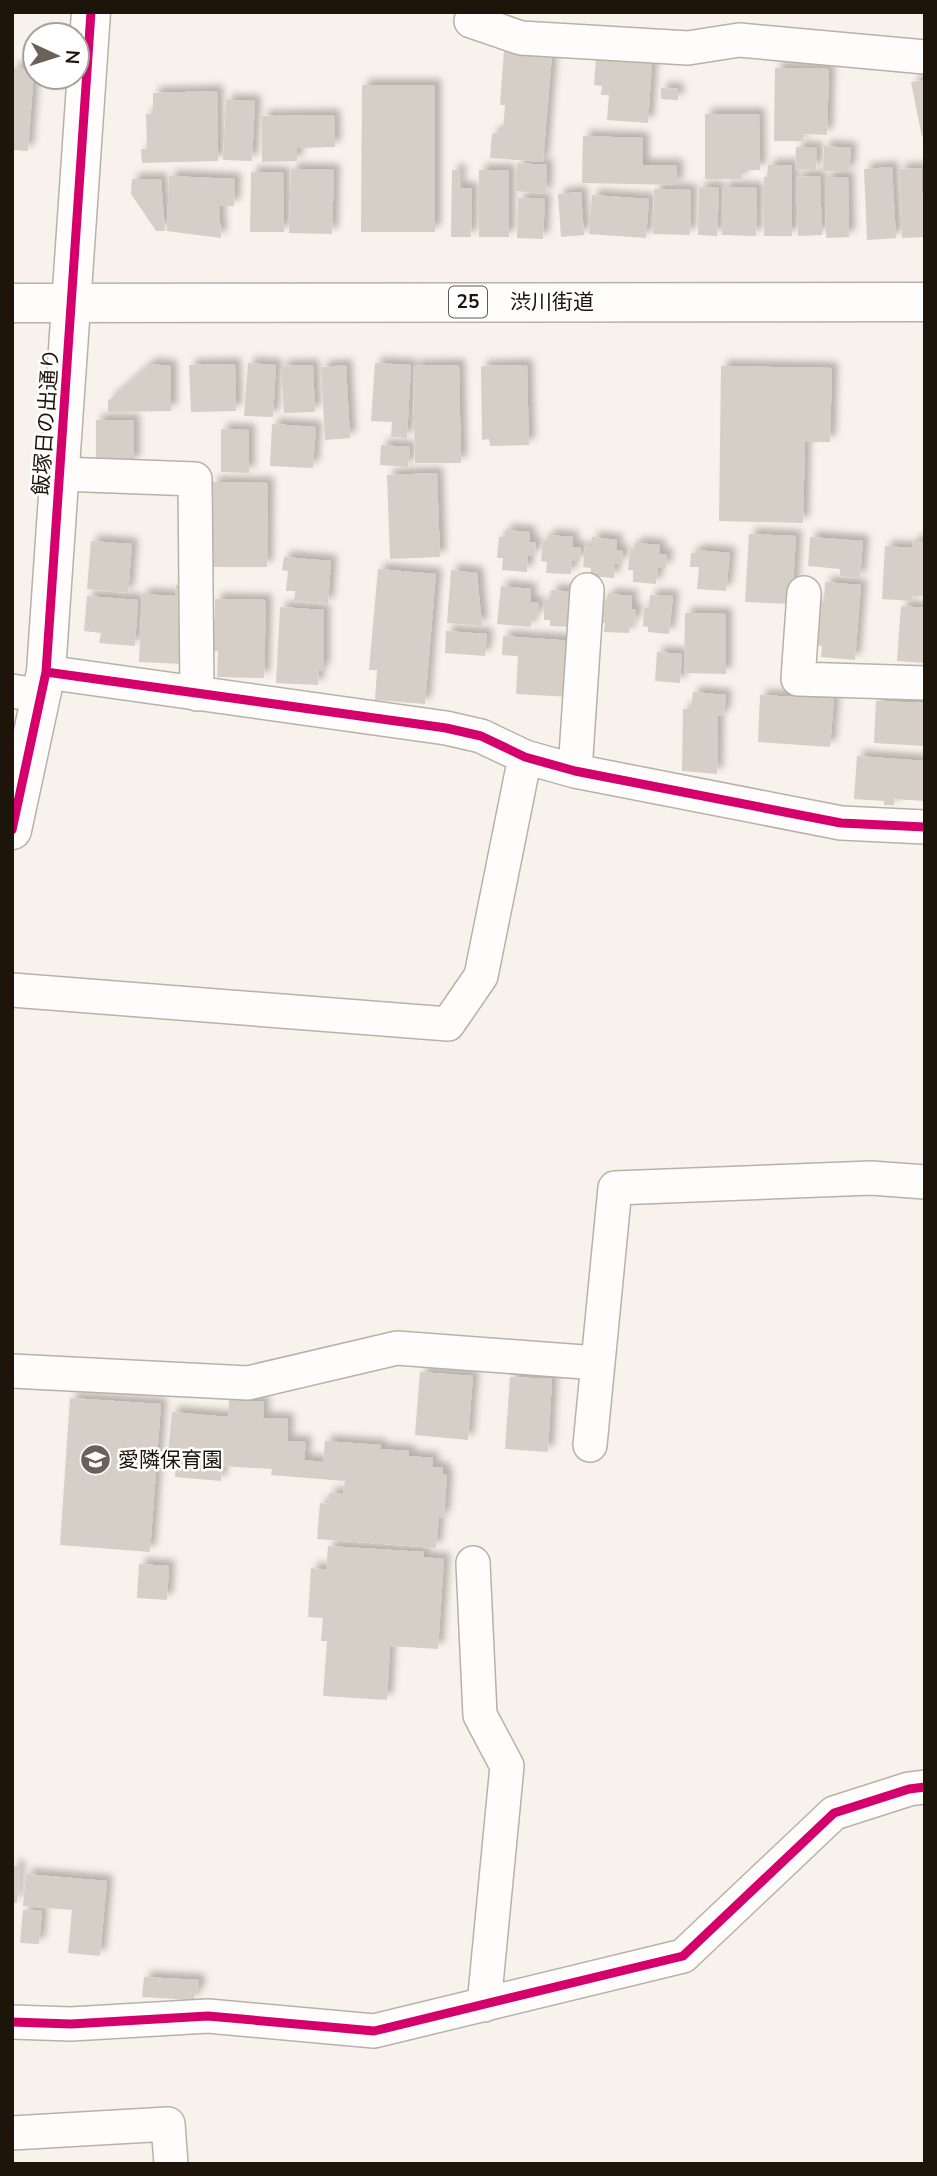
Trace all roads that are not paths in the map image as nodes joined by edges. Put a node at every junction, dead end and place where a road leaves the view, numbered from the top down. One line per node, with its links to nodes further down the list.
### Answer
1 (91, 12): 4 (main road, 飯塚日の出通り)
2 (471, 21): 3 (street)
3 (925, 57)
4 (71, 302): 5 (main road, 渋川街道 / 25); 6 (main road, 渋川街道 / 25); 7 (main road, 飯塚日の出通り)
5 (925, 302)
6 (12, 303)
7 (60, 474): 11 (main road, 飯塚日の出通り); 12 (street)
8 (587, 590): 14 (street)
9 (804, 593): 10 (street)
10 (925, 682)
11 (33, 686): 12 (street); 16 (main road, 飯塚日の出通り)
12 (197, 694): 13 (street)
13 (525, 757): 14 (street); 17 (street)
14 (575, 771): 15 (street)
15 (925, 827)
16 (12, 830)
17 (12, 990)
18 (925, 1182): 19 (street)
19 (597, 1363): 20 (street); 21 (street)
20 (12, 1371)
21 (590, 1445)
22 (473, 1563): 24 (street)
23 (925, 1787): 24 (street)
24 (484, 2005): 25 (street)
25 (12, 2022)
26 (12, 2133): 27 (street)
27 (171, 2164)

